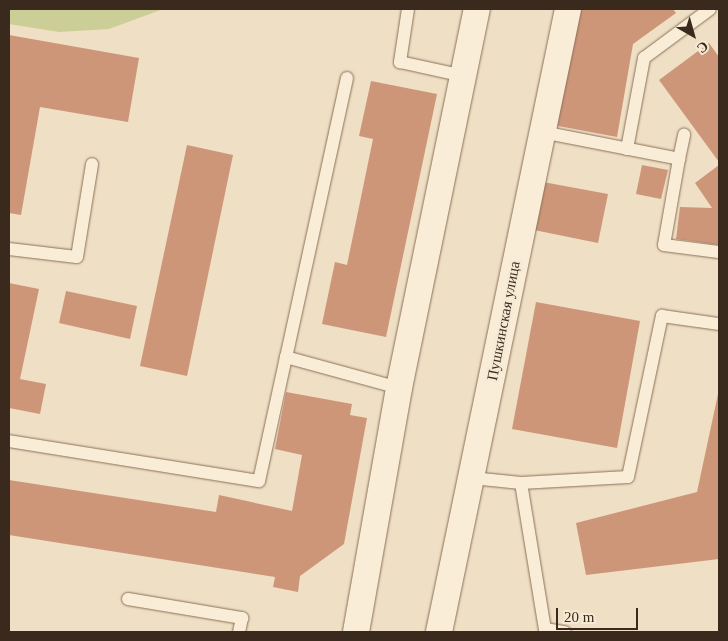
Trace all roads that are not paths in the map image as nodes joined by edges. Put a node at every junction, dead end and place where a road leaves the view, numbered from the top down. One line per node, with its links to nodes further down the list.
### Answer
1 (408, 9): 5 (lane)
2 (478, 9): 5 (street)
3 (568, 9): 7 (street, Пушкинская улица)
4 (710, 9): 9 (lane)
5 (464, 76): 16 (street)
6 (346, 78): 15 (lane)
7 (542, 132): 9 (lane); 18 (street, Пушкинская улица)
8 (684, 136): 10 (lane)
9 (627, 149): 10 (lane)
10 (679, 159): 13 (lane)
11 (92, 164): 12 (lane)
12 (9, 249)
13 (719, 252)
14 (719, 324): 19 (lane)
15 (286, 357): 16 (lane); 17 (lane)
16 (399, 388): 22 (street)
17 (9, 441)
18 (472, 478): 19 (lane); 23 (street, Пушкинская улица)
19 (521, 483): 24 (lane)
20 (128, 599): 21 (lane)
21 (239, 632)
22 (356, 632)
23 (439, 632)
24 (565, 632)

